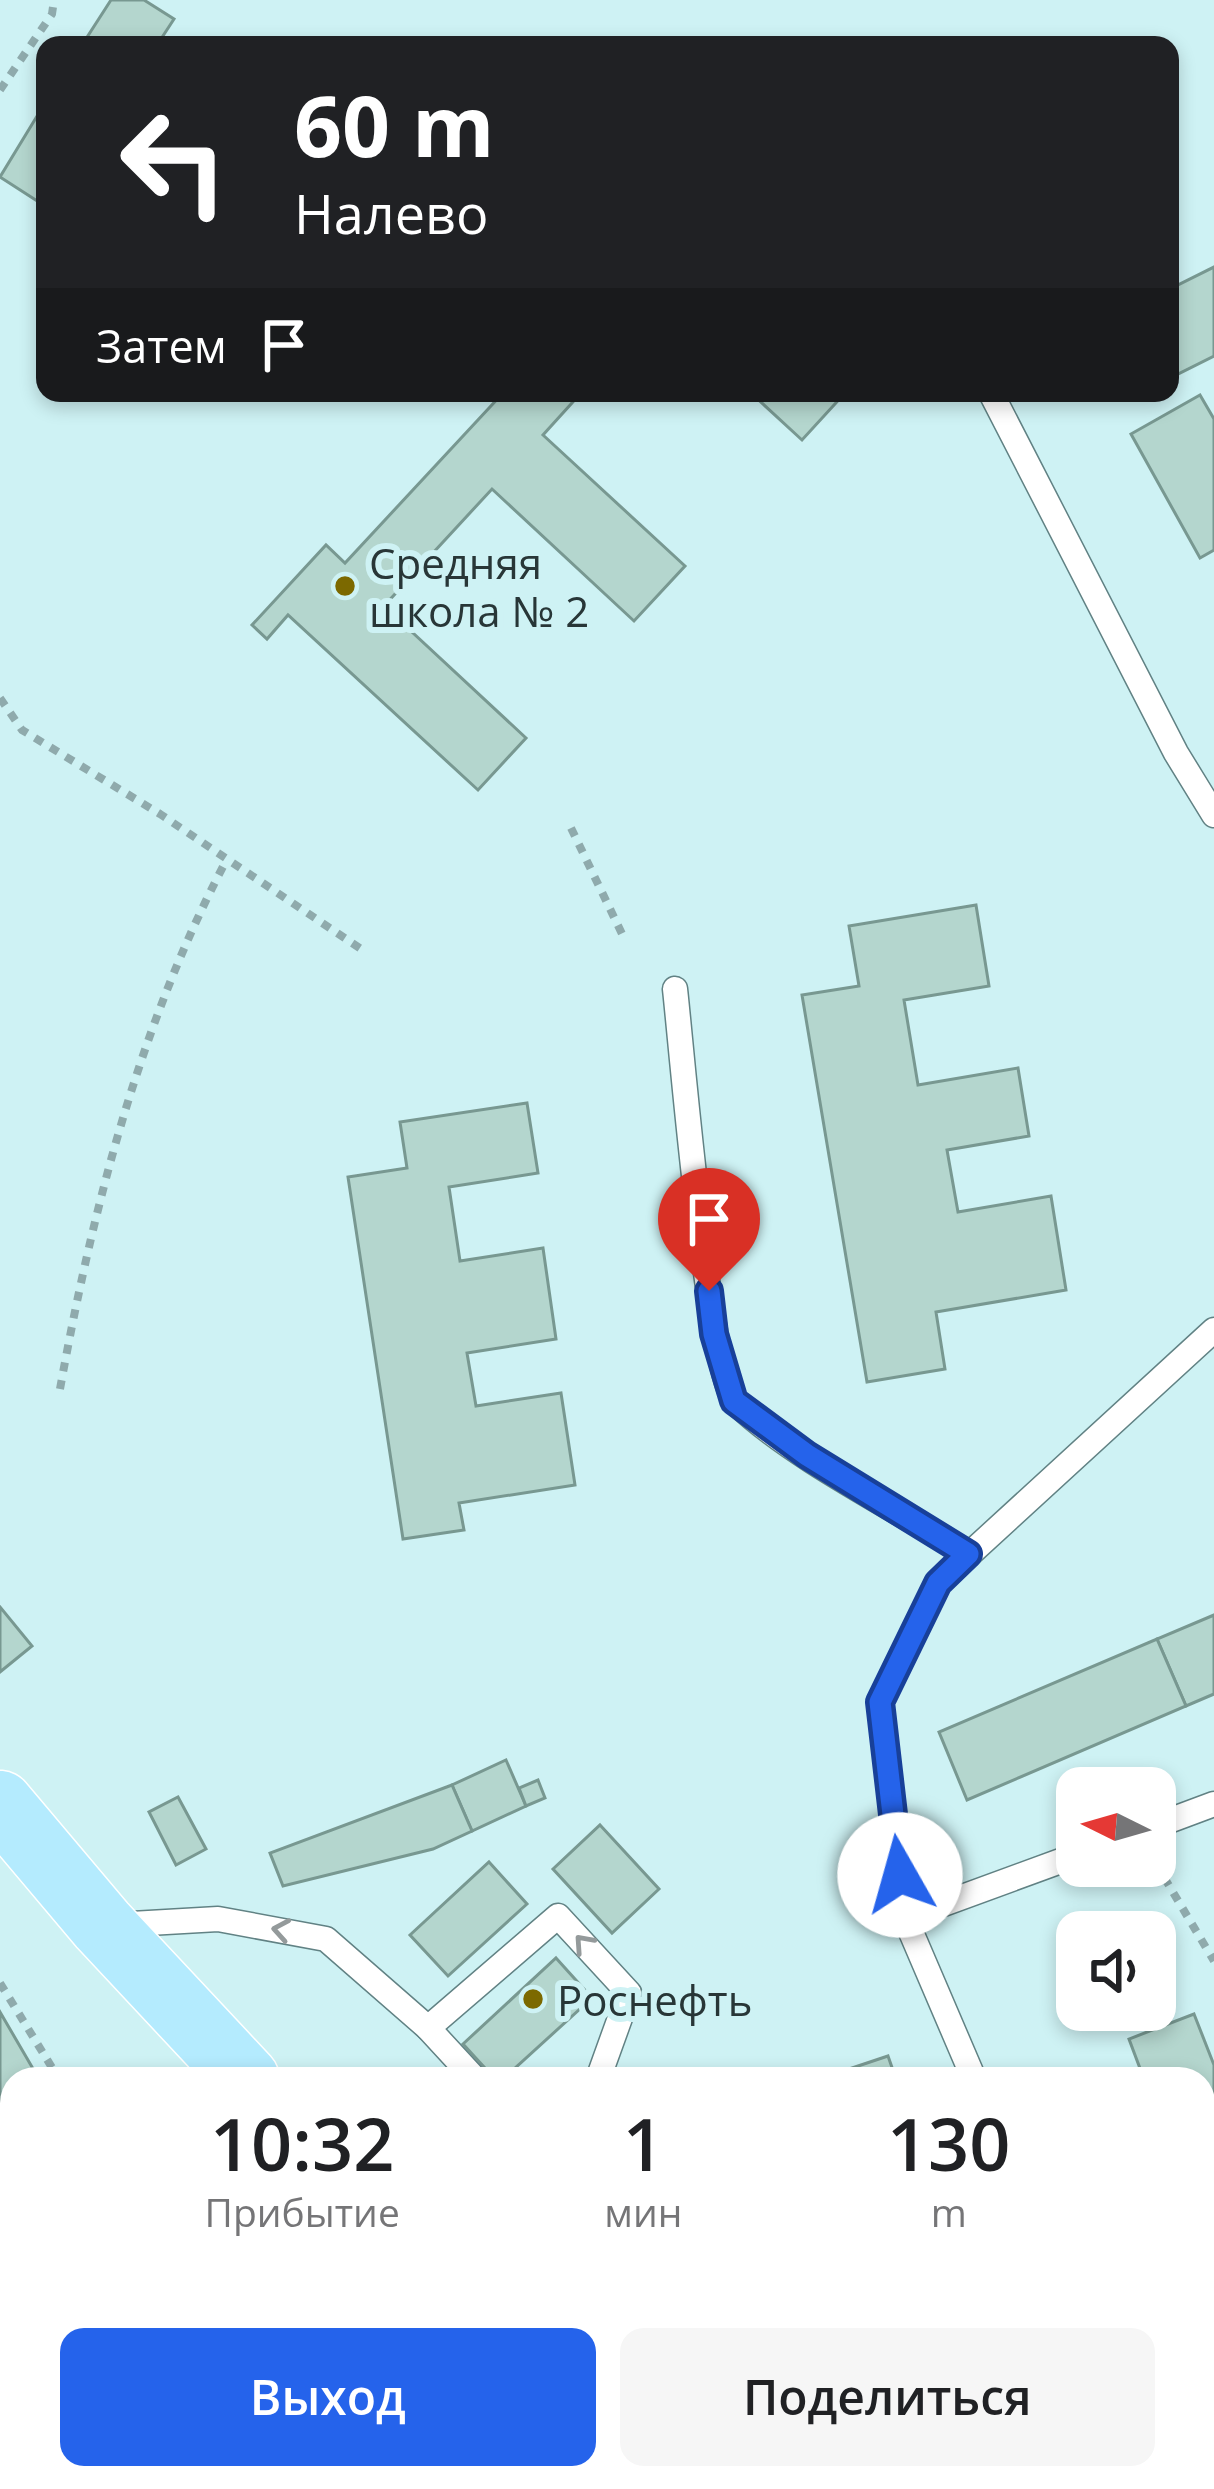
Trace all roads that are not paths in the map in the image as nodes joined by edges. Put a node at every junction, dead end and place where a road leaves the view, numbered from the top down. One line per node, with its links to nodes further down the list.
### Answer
1 (996, 402): 2 (lane)
2 (1214, 815)
3 (675, 989): 5 (lane)
4 (1214, 1330): 5 (lane)
5 (968, 1554): 10 (lane)
6 (0, 1804): 11 (main road)
7 (1214, 1804): 8 (lane)
8 (1176, 1818)
9 (1056, 1863): 10 (lane)
10 (905, 1918): 16 (lane)
11 (102, 1925): 12 (lane, one-way to 11); 13 (main road)
12 (428, 2029): 14 (lane); 15 (lane, one-way to 12)
13 (235, 2067)
14 (464, 2067)
15 (602, 2067)
16 (969, 2067)

